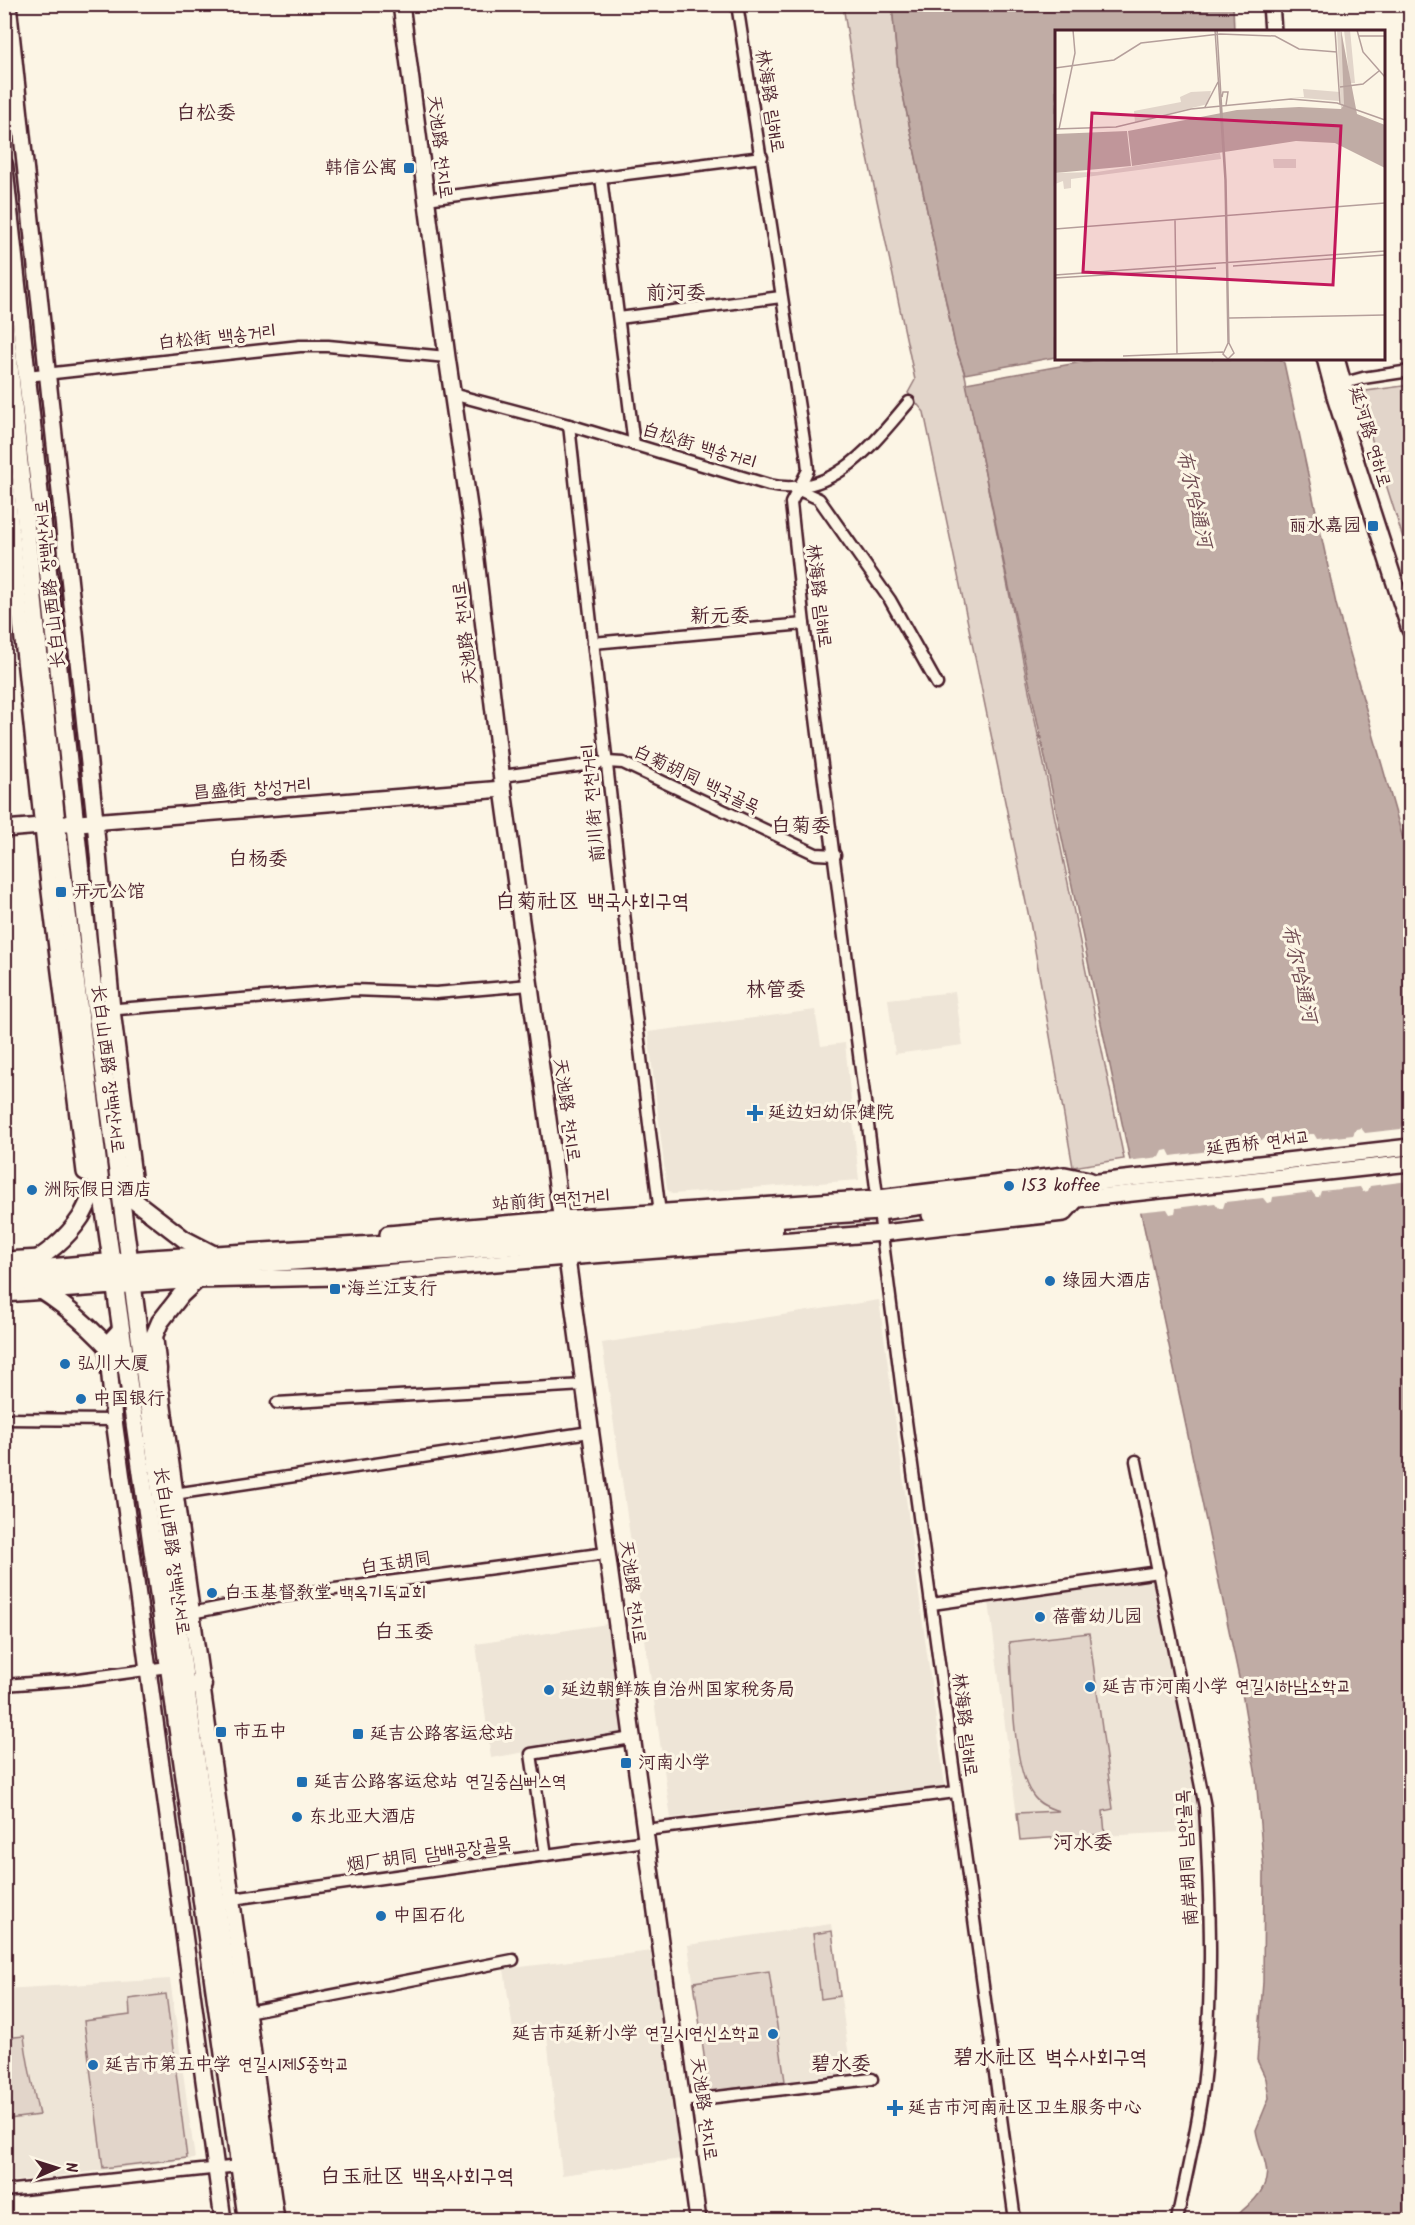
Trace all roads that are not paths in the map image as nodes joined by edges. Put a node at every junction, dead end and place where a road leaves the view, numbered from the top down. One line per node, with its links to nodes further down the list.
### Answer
1 (8, 4): 19 (street, 长白山西路 장백산서로)
2 (401, 4): 11 (street, 天池路 천지로)
3 (737, 4): 8 (street, 林海路 림해로)
4 (1271, 4): 6 (street)
5 (1281, 4): 7 (street)
6 (1273, 30)
7 (1282, 30)
8 (762, 157): 10 (street); 12 (street, 林海路 림해로)
9 (4, 165): 20 (main road, 长白山西路 장백산서로)
10 (601, 177): 11 (street); 14 (street)
11 (426, 199): 15 (street, 天池路 천지로)
12 (781, 297): 14 (street); 27 (street, 林海路 림해로)
13 (4, 312): 37 (main road, 长白山西路 장백산서로)
14 (619, 318): 25 (street)
15 (447, 357): 19 (street, 白松街 백송거리); 22 (street, 天池路 천지로)
16 (1326, 360): 21 (street, 延河路 연하로)
17 (1336, 360): 21 (street, 延河路 연하로)
18 (1410, 371): 21 (street)
19 (48, 373): 20 (street, 白松街 백송거리); 35 (street, 长白山西路 장백산서로)
20 (27, 376): 36 (main road, 长白山西路 장백산서로)
21 (1337, 384): 28 (street, 延河路 연하로); 30 (street, 延河路 연하로)
22 (452, 394): 24 (street, 白松街 백송거리); 34 (street, 天池路 천지로)
23 (909, 402): 27 (street, 白松街 백송거리)
24 (569, 425): 25 (street, 白松街 백송거리); 31 (street, 前川街 전천거리)
25 (634, 445): 27 (street, 白松街 백송거리)
26 (4, 462): 37 (street, 长白山西路 장백산서로)
27 (796, 489): 29 (street, 林海路 림해로); 32 (street)
28 (1410, 597)
29 (804, 624): 31 (street); 39 (street, 林海路 림해로)
30 (1410, 630)
31 (593, 643): 33 (street, 前川街 전천거리)
32 (937, 684)
33 (607, 762): 34 (street, 白菊胡同 백국골목); 39 (street, 白菊胡同 백국골목); 48 (street, 前川街 전천거리)
34 (502, 783): 35 (street, 昌盛街 창성거리); 40 (street, 天池路 천지로)
35 (95, 820): 36 (street, 昌盛街 창성거리); 41 (street, 长白山西路 장백산서로)
36 (76, 825): 37 (street, 昌盛街 창성거리); 41 (main road, 长白山西路 장백산서로)
37 (50, 827): 38 (street, 昌盛街 창성거리); 44 (main road, 长白山西路 장백산서로); 44 (street, 长白山西路 장백산서로)
38 (4, 829)
39 (835, 855): 49 (street, 林海路 림해로)
40 (530, 985): 41 (street); 50 (street, 天池路 천지로)
41 (104, 1010): 46 (main road, 长白山西路 장백산서로)
42 (1410, 1147): 45 (street, 延西桥 연서교)
43 (1410, 1163): 47 (street, 延西桥 연서교)
44 (100, 1179): 52 (main road); 56 (main road, 长白山西路 장백산서로)
45 (1104, 1182): 49 (street, 站前街 역전거리)
46 (119, 1189): 51 (main road); 55 (main road, 长白山西路 장백산서로)
47 (1111, 1197): 49 (street, 站前街 역전거리)
48 (660, 1213): 49 (street, 站前街 역전거리); 50 (street, 站前街 역전거리)
49 (881, 1216): 50 (street, 站前街 역전거리); 76 (street, 林海路 림해로)
50 (564, 1238): 51 (street, 站前街 역전거리); 54 (street, 站前街 역전거리); 58 (street, 站前街 역전거리); 66 (street, 天池路 천지로)
51 (193, 1246): 54 (main road); 55 (street, 站前街 역전거리)
52 (43, 1258): 53 (street, 站前街 역전거리); 56 (street, 站前街 역전거리); 57 (main road)
53 (4, 1260)
54 (213, 1261): 55 (street, 站前街 역전거리); 58 (main road)
55 (131, 1267): 56 (street, 站前街 역전거리); 56 (street, 站前街 역전거리); 58 (street, 站前街 역전거리); 67 (main road, 长白山西路 장백산서로)
56 (112, 1269): 57 (street, 站前街 역전거리); 60 (street, 站前街 역전거리); 62 (main road, 长白山西路 장백산서로)
57 (16, 1274): 59 (street, 站前街 역전거리); 60 (main road); 61 (street)
58 (196, 1280): 65 (main road)
59 (4, 1282)
60 (44, 1291): 61 (street, 站前街 역전거리); 63 (main road)
61 (4, 1292)
62 (120, 1330): 63 (street); 64 (main road, 长白山西路 장백산서로)
63 (107, 1344): 64 (main road); 70 (street)
64 (125, 1366): 78 (main road, 长白山西路 장백산서로)
65 (158, 1369): 67 (main road); 73 (street)
66 (584, 1386): 68 (street); 71 (street, 天池路 천지로)
67 (149, 1398): 81 (main road, 长白山西路 장백산서로)
68 (277, 1403)
69 (4, 1419): 70 (street)
70 (114, 1420): 79 (street)
71 (590, 1432): 73 (street); 74 (street, 天池路 천지로)
72 (1136, 1461): 75 (street, 南岸胡同 남안골목)
73 (174, 1494): 77 (street)
74 (607, 1553): 77 (street, 白玉胡同); 82 (street, 天池路 천지로)
75 (1159, 1572): 76 (street); 100 (street, 南岸胡同 남안골목)
76 (932, 1604): 83 (street, 林海路 림해로)
77 (191, 1613): 81 (street)
78 (168, 1667): 79 (street); 91 (main road, 长白山西路 장백산서로)
79 (149, 1670): 80 (street); 92 (street)
80 (4, 1685)
81 (195, 1686): 86 (main road, 长白山西路 장백산서로)
82 (632, 1738): 84 (street, 天池路 천지로); 85 (street)
83 (956, 1792): 84 (street, 烟厂胡同 담배공장골목); 99 (street, 林海路 림해로)
84 (645, 1835): 85 (street, 烟厂胡同 담배공장골목); 90 (street, 天池路 천지로)
85 (546, 1855): 86 (street, 烟厂胡同 담배공장골목)
86 (224, 1900): 88 (street); 96 (main road, 长白山西路 장백산서로)
87 (513, 1960): 88 (street)
88 (247, 2012): 97 (street)
89 (872, 2079): 90 (street)
90 (682, 2101): 98 (street, 天池路 천지로)
91 (239, 2166): 92 (street); 95 (main road, 长白山西路 장백산서로)
92 (216, 2168): 93 (street); 94 (street)
93 (4, 2192)
94 (223, 2220)
95 (247, 2220)
96 (262, 2220)
97 (276, 2220)
98 (698, 2220)
99 (1015, 2220)
100 (1177, 2220)

